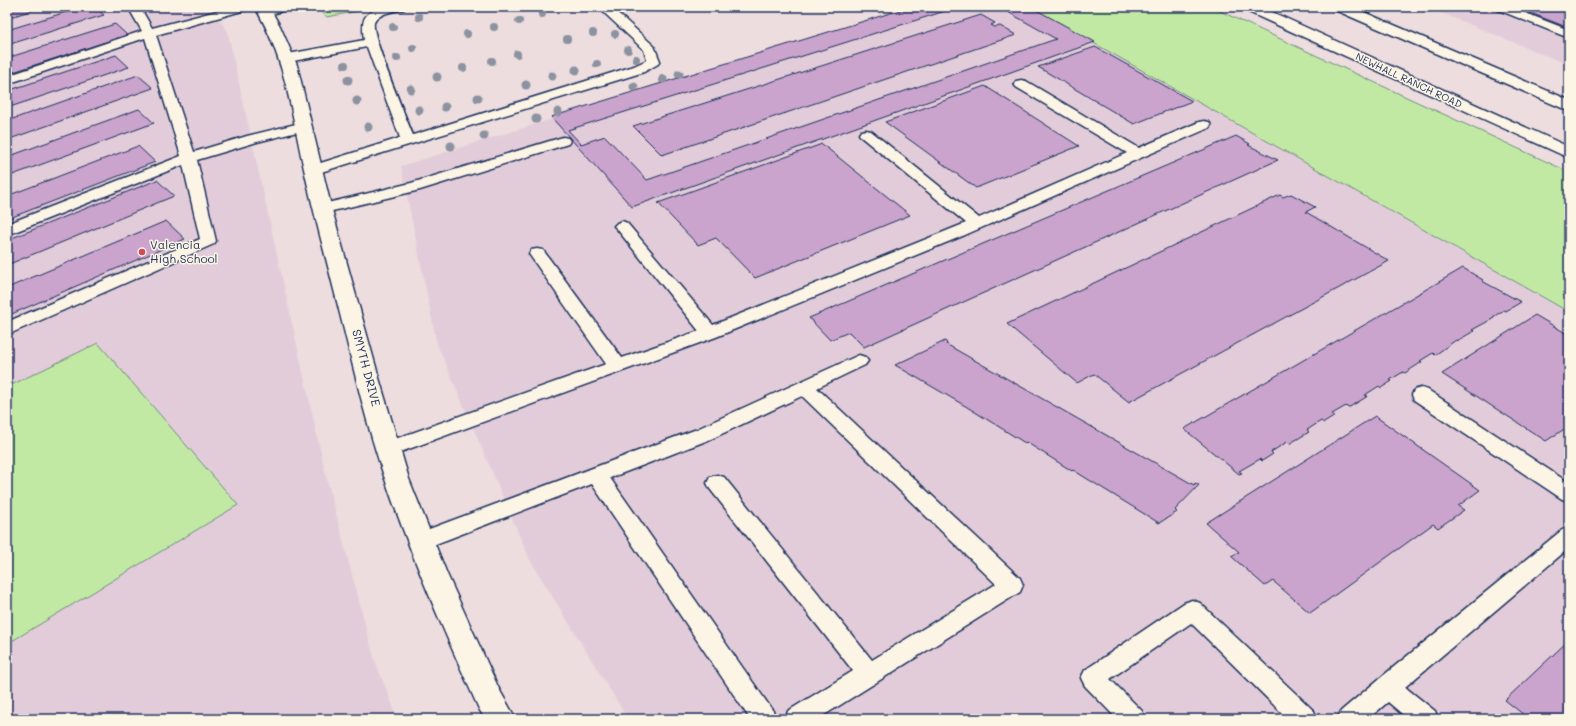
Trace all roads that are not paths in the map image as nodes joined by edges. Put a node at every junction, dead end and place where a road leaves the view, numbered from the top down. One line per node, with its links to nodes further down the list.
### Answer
1 (134, 7): 8 (lane)
2 (400, 7): 10 (lane)
3 (604, 7): 18 (lane)
4 (1249, 7): 20 (street, NEWHALL RANCH ROAD)
5 (1340, 7): 14 (street)
6 (1500, 7): 9 (lane)
7 (264, 8): 8 (lane); 11 (street, SMYTH DRIVE)
8 (149, 33): 12 (lane); 22 (lane)
9 (1569, 34)
10 (370, 42): 11 (lane); 18 (lane)
11 (288, 58): 16 (street, SMYTH DRIVE)
12 (7, 80)
13 (1021, 84): 21 (lane)
14 (1569, 106)
15 (1204, 125): 21 (lane)
16 (304, 126): 22 (lane); 23 (street, SMYTH DRIVE)
17 (866, 134): 25 (lane)
18 (408, 140): 23 (lane)
19 (563, 141): 24 (lane)
20 (1569, 153)
21 (1138, 154): 25 (lane)
22 (189, 158): 27 (lane); 29 (lane)
23 (313, 170): 24 (street, SMYTH DRIVE)
24 (324, 208): 35 (street, SMYTH DRIVE)
25 (977, 224): 30 (lane)
26 (622, 226): 30 (lane)
27 (7, 230)
28 (537, 254): 32 (lane)
29 (7, 329)
30 (710, 333): 32 (lane)
31 (859, 362): 33 (lane)
32 (617, 365): 35 (lane)
33 (804, 387): 36 (lane); 41 (lane)
34 (1422, 395): 38 (lane)
35 (388, 449): 40 (street, SMYTH DRIVE)
36 (597, 475): 40 (lane); 44 (lane)
37 (717, 483): 41 (lane)
38 (1569, 493)
39 (1569, 536): 42 (lane)
40 (420, 541): 43 (street, SMYTH DRIVE)
41 (869, 674): 45 (lane)
42 (1387, 687): 48 (lane); 49 (lane)
43 (501, 719)
44 (764, 719)
45 (798, 719)
46 (1133, 719): 47 (lane)
47 (1305, 719)
48 (1350, 719)
49 (1426, 719)

